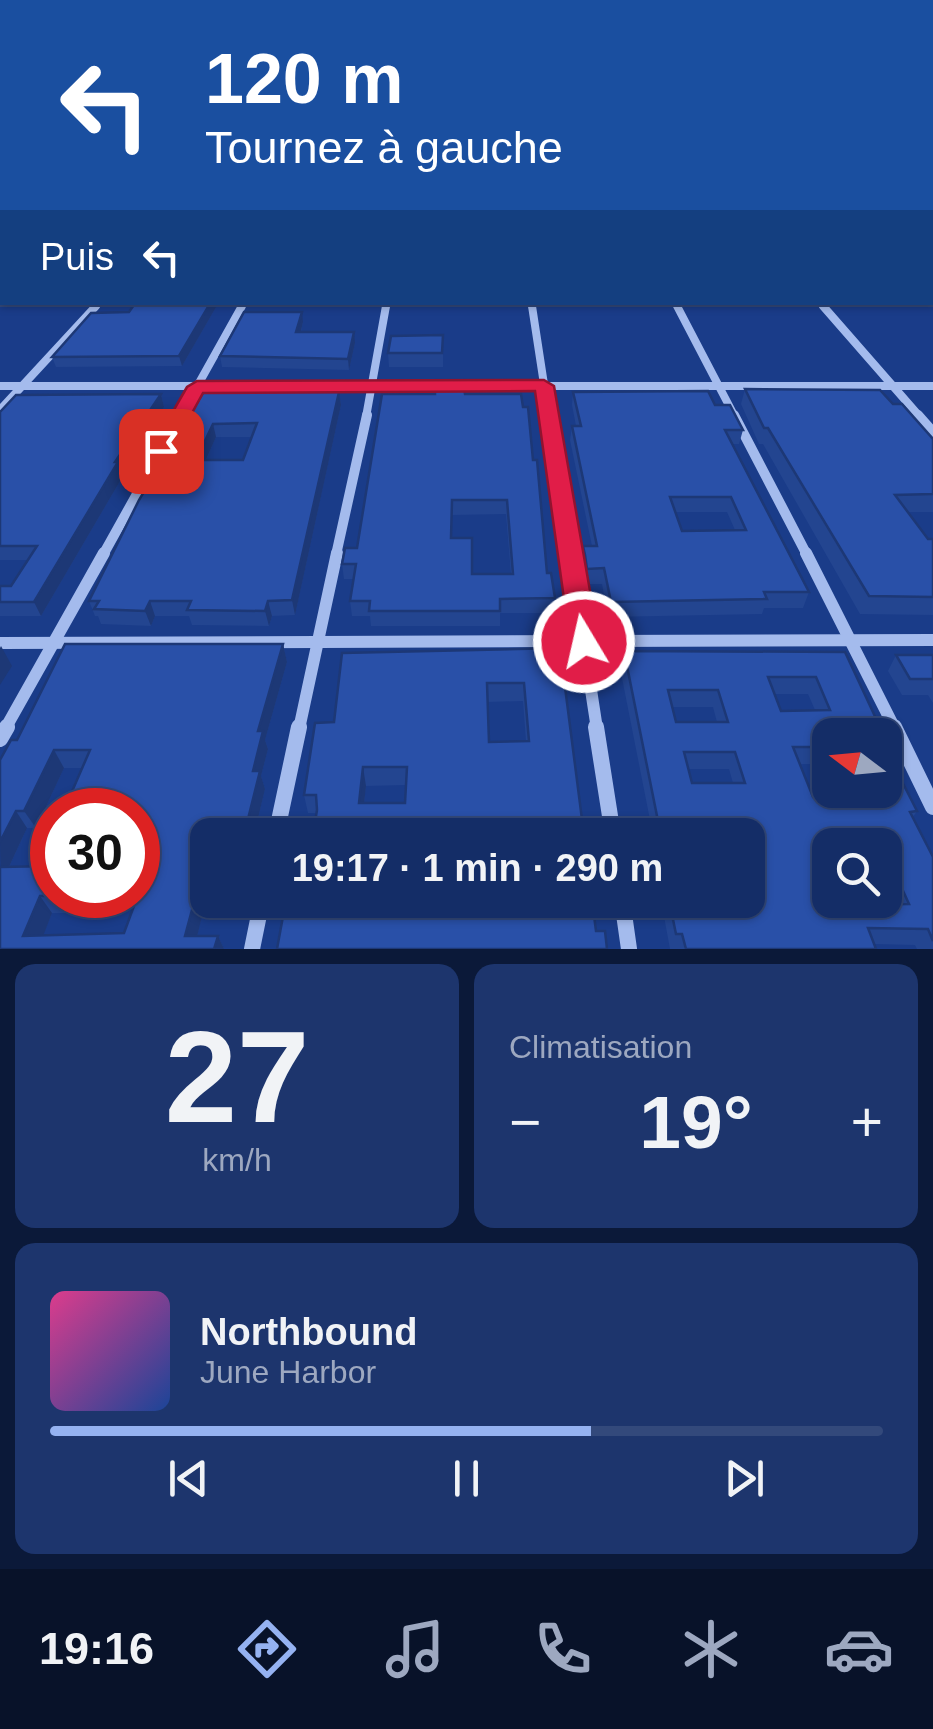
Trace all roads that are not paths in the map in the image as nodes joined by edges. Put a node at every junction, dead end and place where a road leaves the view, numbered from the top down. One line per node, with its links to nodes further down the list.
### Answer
1 (97, 305): 9 (street)
2 (242, 305): 13 (street)
3 (386, 305): 7 (street)
4 (531, 305): 10 (street)
5 (675, 305): 14 (street)
6 (822, 305): 11 (street)
7 (373, 385): 10 (street); 13 (street); 22 (street)
8 (0, 386): 9 (street)
9 (22, 386): 13 (street); 15 (street)
10 (544, 386): 14 (street); 19 (street)
11 (893, 386): 12 (street); 14 (street); 16 (street)
12 (933, 386)
13 (197, 387): 21 (street)
14 (716, 387): 18 (street)
15 (0, 410)
16 (933, 432)
17 (933, 640): 18 (street)
18 (852, 641): 19 (street); 24 (street)
19 (584, 642): 22 (street); 26 (street)
20 (0, 643): 21 (street)
21 (55, 643): 22 (street); 23 (street)
22 (315, 643): 25 (street)
23 (0, 739)
24 (933, 807)
25 (279, 818)
26 (610, 818)
27 (258, 918): 29 (street)
28 (625, 918): 30 (street)
29 (252, 949)
30 (629, 949)

